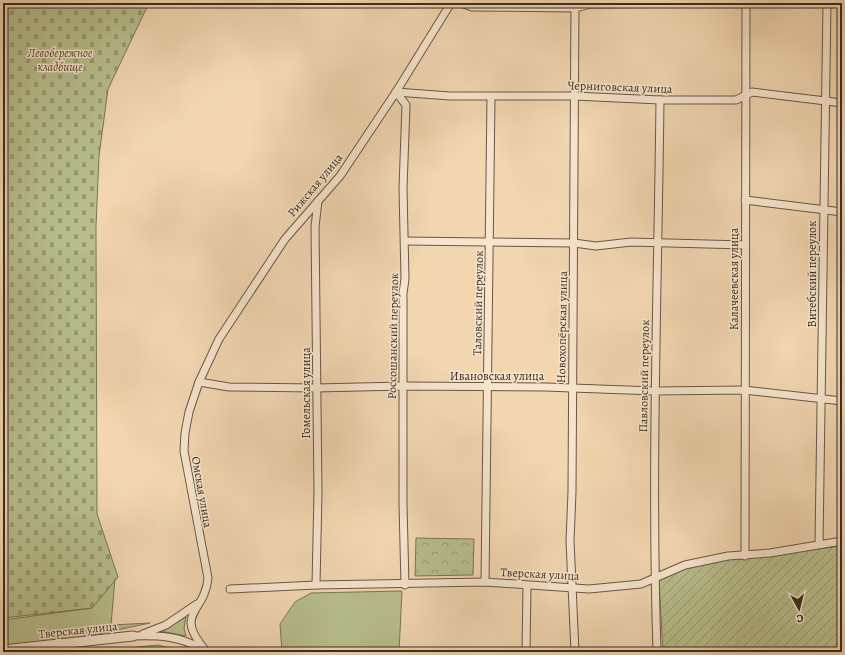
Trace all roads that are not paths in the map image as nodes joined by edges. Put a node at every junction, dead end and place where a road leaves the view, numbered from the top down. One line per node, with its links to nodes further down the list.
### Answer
1 (451, 3): 7 (street, Рижская улица)
2 (461, 3): 6 (street)
3 (701, 3): 6 (street)
4 (746, 3): 9 (street, Калачеевская улица)
5 (827, 3): 12 (street, Витебский переулок)
6 (576, 5): 8 (street, Новохопёрская улица)
7 (396, 92): 10 (street, Черниговская улица); 15 (street, Рижская улица); 18 (street, Россошанский переулок)
8 (574, 96): 10 (street, Черниговская улица); 11 (street, Черниговская улица); 21 (street, Новохопёрская улица)
9 (745, 96): 11 (street, Черниговская улица); 12 (street, Черниговская улица); 14 (street, Калачеевская улица)
10 (491, 97): 19 (street, Таловский переулок)
11 (660, 100): 20 (street, Павловский переулок)
12 (826, 100): 13 (street, Черниговская улица); 16 (street, Витебский переулок)
13 (842, 103)
14 (745, 200): 16 (street); 22 (street, Калачеевская улица)
15 (318, 201): 23 (street, Рижская улица); 25 (street, Гомельская улица)
16 (824, 210): 17 (street); 30 (street, Витебский переулок)
17 (842, 212)
18 (405, 241): 19 (street); 24 (street, Россошанский переулок)
19 (489, 242): 21 (street); 26 (street, Таловский переулок)
20 (658, 242): 21 (street); 22 (street); 28 (street, Павловский переулок)
21 (574, 243): 27 (street, Новохопёрская улица)
22 (745, 245): 29 (street, Калачеевская улица)
23 (199, 382): 25 (street, Ивановская улица); 42 (street, Омская улица)
24 (403, 386): 25 (street, Ивановская улица); 26 (street, Ивановская улица); 38 (street, Россошанский переулок)
25 (316, 388): 37 (street, Гомельская улица)
26 (487, 388): 27 (street, Ивановская улица); 36 (street, Таловский переулок)
27 (572, 389): 28 (street, Ивановская улица); 40 (street, Новохопёрская улица)
28 (654, 390): 29 (street, Ивановская улица); 35 (street, Павловский переулок)
29 (744, 390): 30 (street, Ивановская улица); 34 (street, Калачеевская улица)
30 (823, 398): 31 (street, Ивановская улица); 33 (street, Витебский переулок)
31 (842, 401)
32 (842, 541): 33 (street, Тверская улица)
33 (819, 544): 34 (street, Тверская улица)
34 (745, 556): 35 (street, Тверская улица)
35 (654, 578): 40 (street, Тверская улица); 48 (street, Павловский переулок)
36 (485, 582): 38 (street, Тверская улица); 39 (street, Тверская улица)
37 (316, 585): 38 (street, Тверская улица); 41 (street, Тверская улица)
38 (405, 585)
39 (527, 586): 40 (street, Тверская улица); 46 (street)
40 (572, 588): 47 (street, Новохопёрская улица)
41 (230, 589)
42 (198, 604): 43 (street); 45 (street, Омская улица)
43 (133, 636): 44 (street, Тверская улица); 45 (street)
44 (3, 650)
45 (207, 652)
46 (526, 652)
47 (574, 652)
48 (657, 652)

